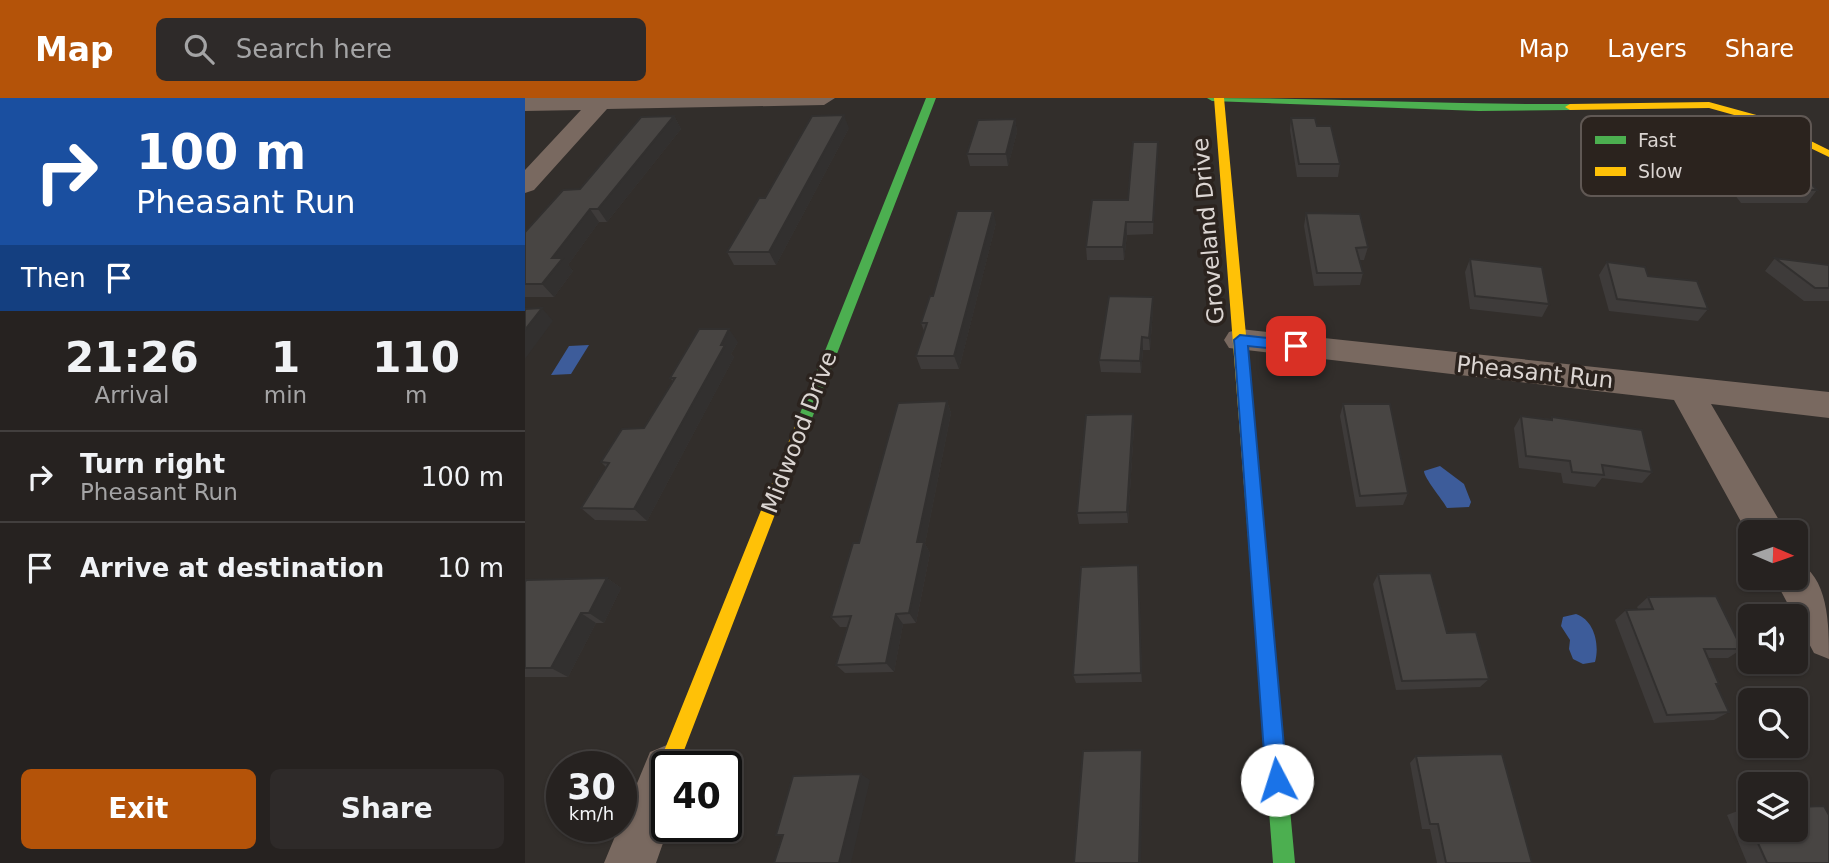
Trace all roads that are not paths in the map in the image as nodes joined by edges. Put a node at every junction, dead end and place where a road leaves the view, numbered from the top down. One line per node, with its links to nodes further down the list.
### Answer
1 (824, 98): 5 (street)
2 (931, 98): 17 (street, Midwood Drive)
3 (1212, 98): 4 (street)
4 (1219, 98): 7 (street); 11 (street, Groveland Drive)
5 (601, 102): 6 (street); 10 (street)
6 (525, 104)
7 (1756, 116)
8 (1811, 144): 9 (street)
9 (1829, 154)
10 (525, 185)
11 (1240, 340): 12 (street, Pheasant Run); 20 (street, Groveland Drive)
12 (1685, 389): 13 (street, Pheasant Run); 14 (street)
13 (1829, 405)
14 (1760, 520)
15 (1801, 590): 16 (street)
16 (1829, 639)
17 (674, 751)
18 (651, 809): 19 (street, Midwood Drive)
19 (630, 863)
20 (1283, 863)

